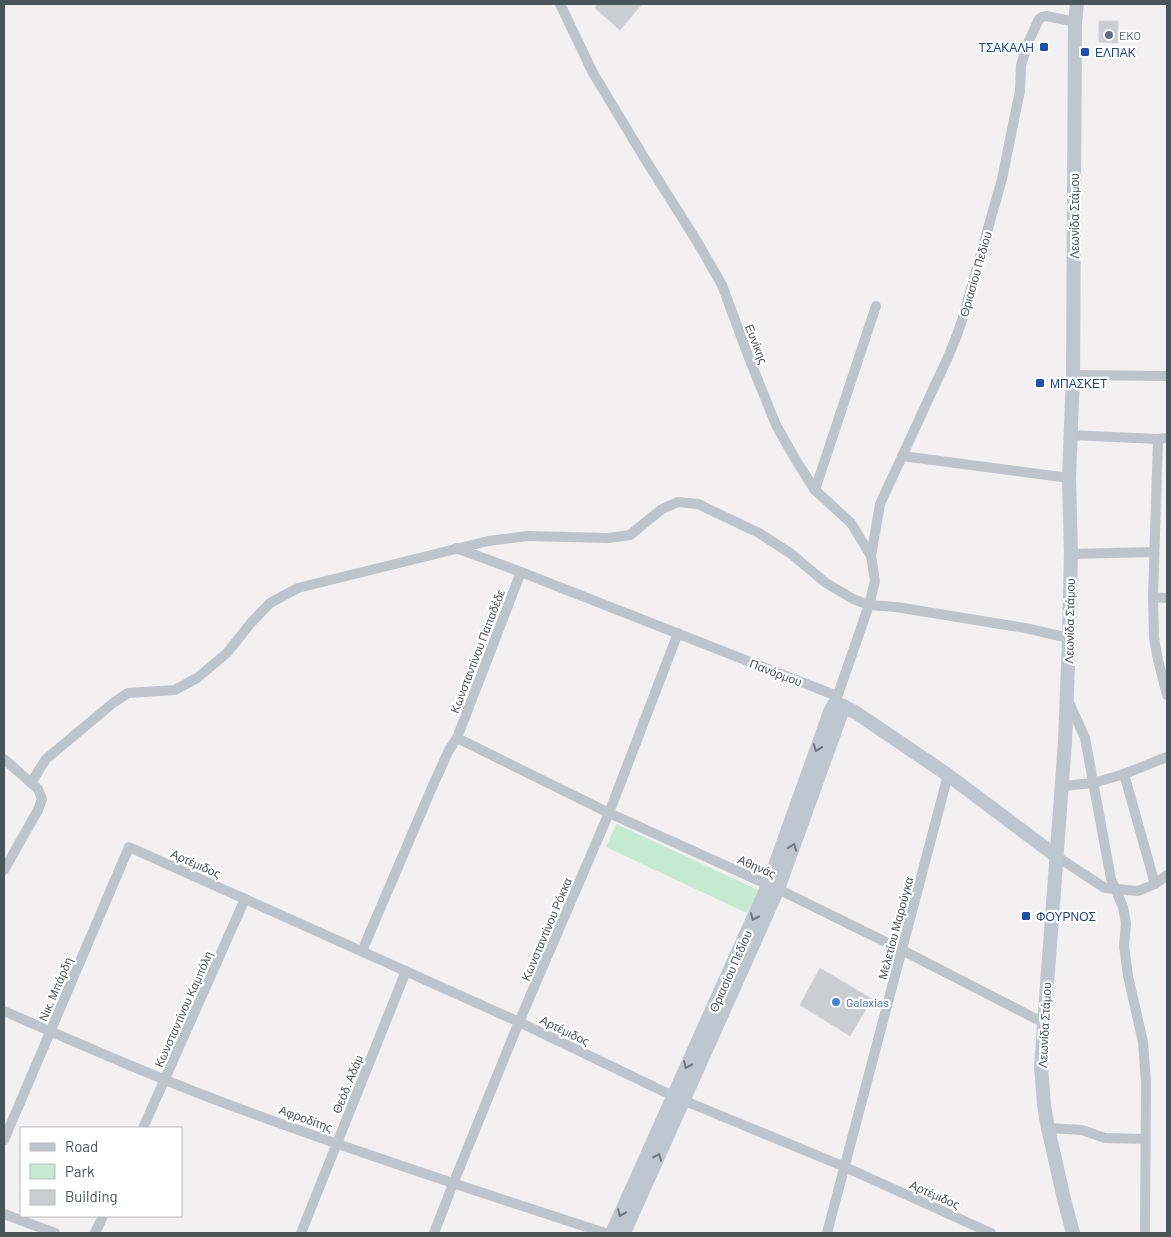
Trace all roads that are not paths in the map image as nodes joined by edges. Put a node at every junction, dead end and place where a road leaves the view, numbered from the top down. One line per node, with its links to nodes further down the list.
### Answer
1 (560, 4): 11 (street, Ευνίκης)
2 (1077, 4): 3 (main road, Λεωνίδα Στάμου)
3 (1075, 22): 5 (main road, Λεωνίδα Στάμου); 9 (street, Θριασίου Πεδίου)
4 (876, 306): 11 (street)
5 (1073, 375): 6 (street); 7 (main road, Λεωνίδα Στάμου)
6 (1167, 376)
7 (1070, 435): 8 (street); 10 (main road, Λεωνίδα Στάμου)
8 (1163, 438): 13 (street)
9 (902, 456): 10 (street); 15 (street, Θριασίου Πεδίου)
10 (1069, 478): 14 (main road, Λεωνίδα Στάμου)
11 (815, 490): 15 (street, Ευνίκης)
12 (456, 548): 16 (street, Πανόρμου); 19 (street); 30 (street)
13 (1154, 552): 14 (street); 17 (street)
14 (1071, 554): 21 (main road, Λεωνίδα Στάμου)
15 (871, 556): 19 (street, Ευνίκης)
16 (521, 572): 20 (street, Πανόρμου); 25 (street, Κωνσταντίνου Παπαδέδε)
17 (1153, 596): 18 (street); 22 (street)
18 (1167, 598)
19 (869, 605): 21 (street); 24 (street, Ευνίκης)
20 (678, 634): 24 (street, Πανόρμου); 33 (street, Κωνσταντίνου Ρόκκα)
21 (1069, 638): 23 (main road, Λεωνίδα Στάμου)
22 (1167, 695)
23 (1067, 698): 31 (street); 32 (main road, Λεωνίδα Στάμου)
24 (839, 702): 29 (main road, Πανόρμου); 39 (main road, Θριασίου Πεδίου)
25 (457, 738): 33 (street, Αθηνάς); 43 (street, Κωνσταντίνου Παπαδέδε)
26 (1167, 757): 28 (street)
27 (4, 759): 30 (street)
28 (1124, 774): 31 (street); 38 (street)
29 (948, 775): 35 (main road, Πανόρμου); 42 (street, Μελετίου Μαρούγκα)
30 (31, 783): 36 (street)
31 (1093, 783): 32 (street); 40 (street)
32 (1062, 786): 35 (main road, Λεωνίδα Στάμου)
33 (610, 813): 39 (street, Αθηνάς); 46 (street, Κωνσταντίνου Ρόκκα)
34 (128, 847): 41 (street, Αρτέμιδος); 48 (street, Νικ. Μπάρδη)
35 (1056, 856): 40 (street); 47 (main road, Λεωνίδα Στάμου)
36 (4, 870)
37 (1167, 875): 38 (street)
38 (1154, 884): 40 (street)
39 (773, 887): 42 (street, Αθηνάς); 50 (main road, Θριασίου Πεδίου)
40 (1116, 889): 53 (street)
41 (245, 899): 43 (street, Αρτέμιδος); 49 (street, Κωνσταντίνου Καμπόλη)
42 (902, 950): 47 (street, Αθηνάς); 56 (street, Μελετίου Μαρούγκα)
43 (362, 951): 44 (street, Αρτέμιδος)
44 (406, 971): 46 (street, Αρτέμιδος); 55 (street, Θεόδ. Αδάμ)
45 (4, 1011): 48 (street, Αφροδίτης)
46 (519, 1022): 50 (street, Αρτέμιδος); 57 (street, Κωνσταντίνου Ρόκκα)
47 (1044, 1023): 52 (main road, Λεωνίδα Στάμου)
48 (50, 1032): 49 (street, Αφροδίτης); 54 (street, Νικ. Μπάρδη)
49 (165, 1080): 51 (street, Κωνσταντίνου Καμπόλη); 55 (street, Αφροδίτης)
50 (678, 1098): 56 (street, Αρτέμιδος); 65 (main road, Θριασίου Πεδίου, one-way to 65); 66 (main road, Θριασίου Πεδίου, one-way to 50)
51 (143, 1127)
52 (1048, 1128): 53 (street); 69 (main road, Λεωνίδα Στάμου)
53 (1145, 1139): 70 (street)
54 (4, 1140)
55 (336, 1143): 57 (street, Αφροδίτης); 62 (street, Θεόδ. Αδάμ)
56 (845, 1167): 67 (street, Μελετίου Μαρούγκα); 68 (street, Αρτέμιδος)
57 (453, 1184): 63 (street, Κωνσταντίνου Ρόκκα); 64 (street, Αφροδίτης)
58 (4, 1214): 60 (street)
59 (103, 1217): 61 (street)
60 (55, 1233)
61 (96, 1233)
62 (300, 1233)
63 (434, 1233)
64 (605, 1233)
65 (612, 1233)
66 (624, 1233)
67 (827, 1233)
68 (991, 1233)
69 (1073, 1233)
70 (1145, 1233)

